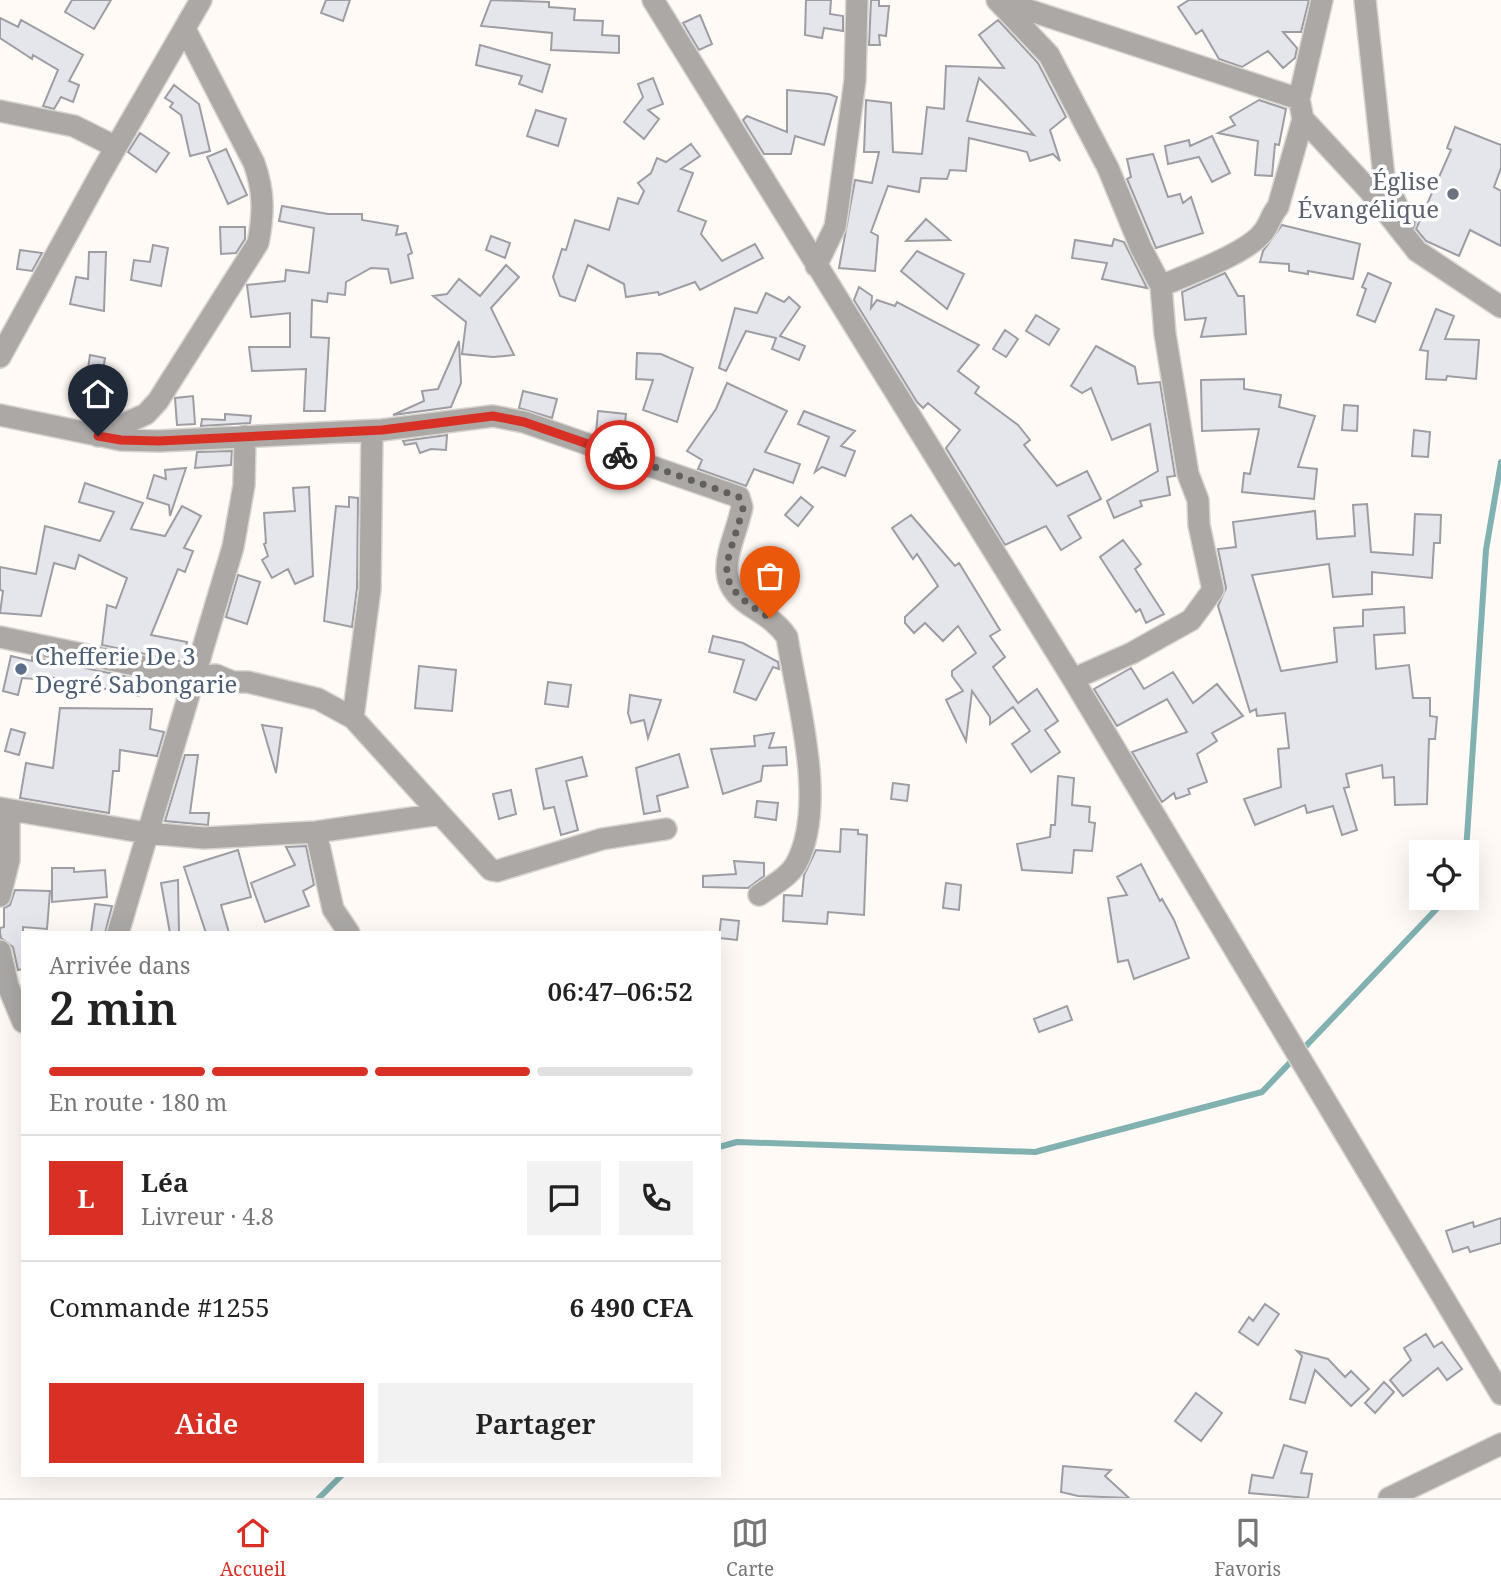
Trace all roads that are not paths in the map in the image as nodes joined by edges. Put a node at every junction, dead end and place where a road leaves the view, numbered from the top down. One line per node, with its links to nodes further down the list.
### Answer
1 (201, 0): 7 (street)
2 (653, 0): 12 (street)
3 (856, 0): 12 (street)
4 (998, 0): 8 (street); 13 (street)
5 (1322, 0): 8 (street)
6 (1365, 0): 11 (street)
7 (186, 31): 10 (street); 16 (street)
8 (1301, 109): 11 (street); 13 (street)
9 (0, 111): 10 (street)
10 (116, 147): 15 (street)
11 (1417, 251): 14 (street)
12 (816, 266): 24 (street)
13 (1161, 286): 24 (street)
14 (1501, 307)
15 (0, 357)
16 (146, 414): 19 (street); 21 (street)
17 (0, 415): 19 (street)
18 (372, 430): 20 (street); 25 (street); 31 (street)
19 (98, 436): 21 (street)
20 (245, 436): 21 (street); 23 (street)
21 (159, 441)
22 (0, 637): 23 (street)
23 (193, 677): 25 (street); 30 (street)
24 (1073, 679): 37 (street)
25 (353, 718): 27 (street)
26 (5, 809): 30 (street); 32 (street)
27 (440, 814): 28 (street); 29 (street)
28 (666, 829)
29 (316, 832): 30 (street); 34 (street)
30 (147, 833): 33 (street)
31 (759, 895)
32 (0, 896)
33 (119, 931)
34 (348, 931)
35 (0, 951): 36 (street)
36 (21, 1017)
37 (1501, 1394)
38 (1501, 1444): 39 (street)
39 (1390, 1498)

